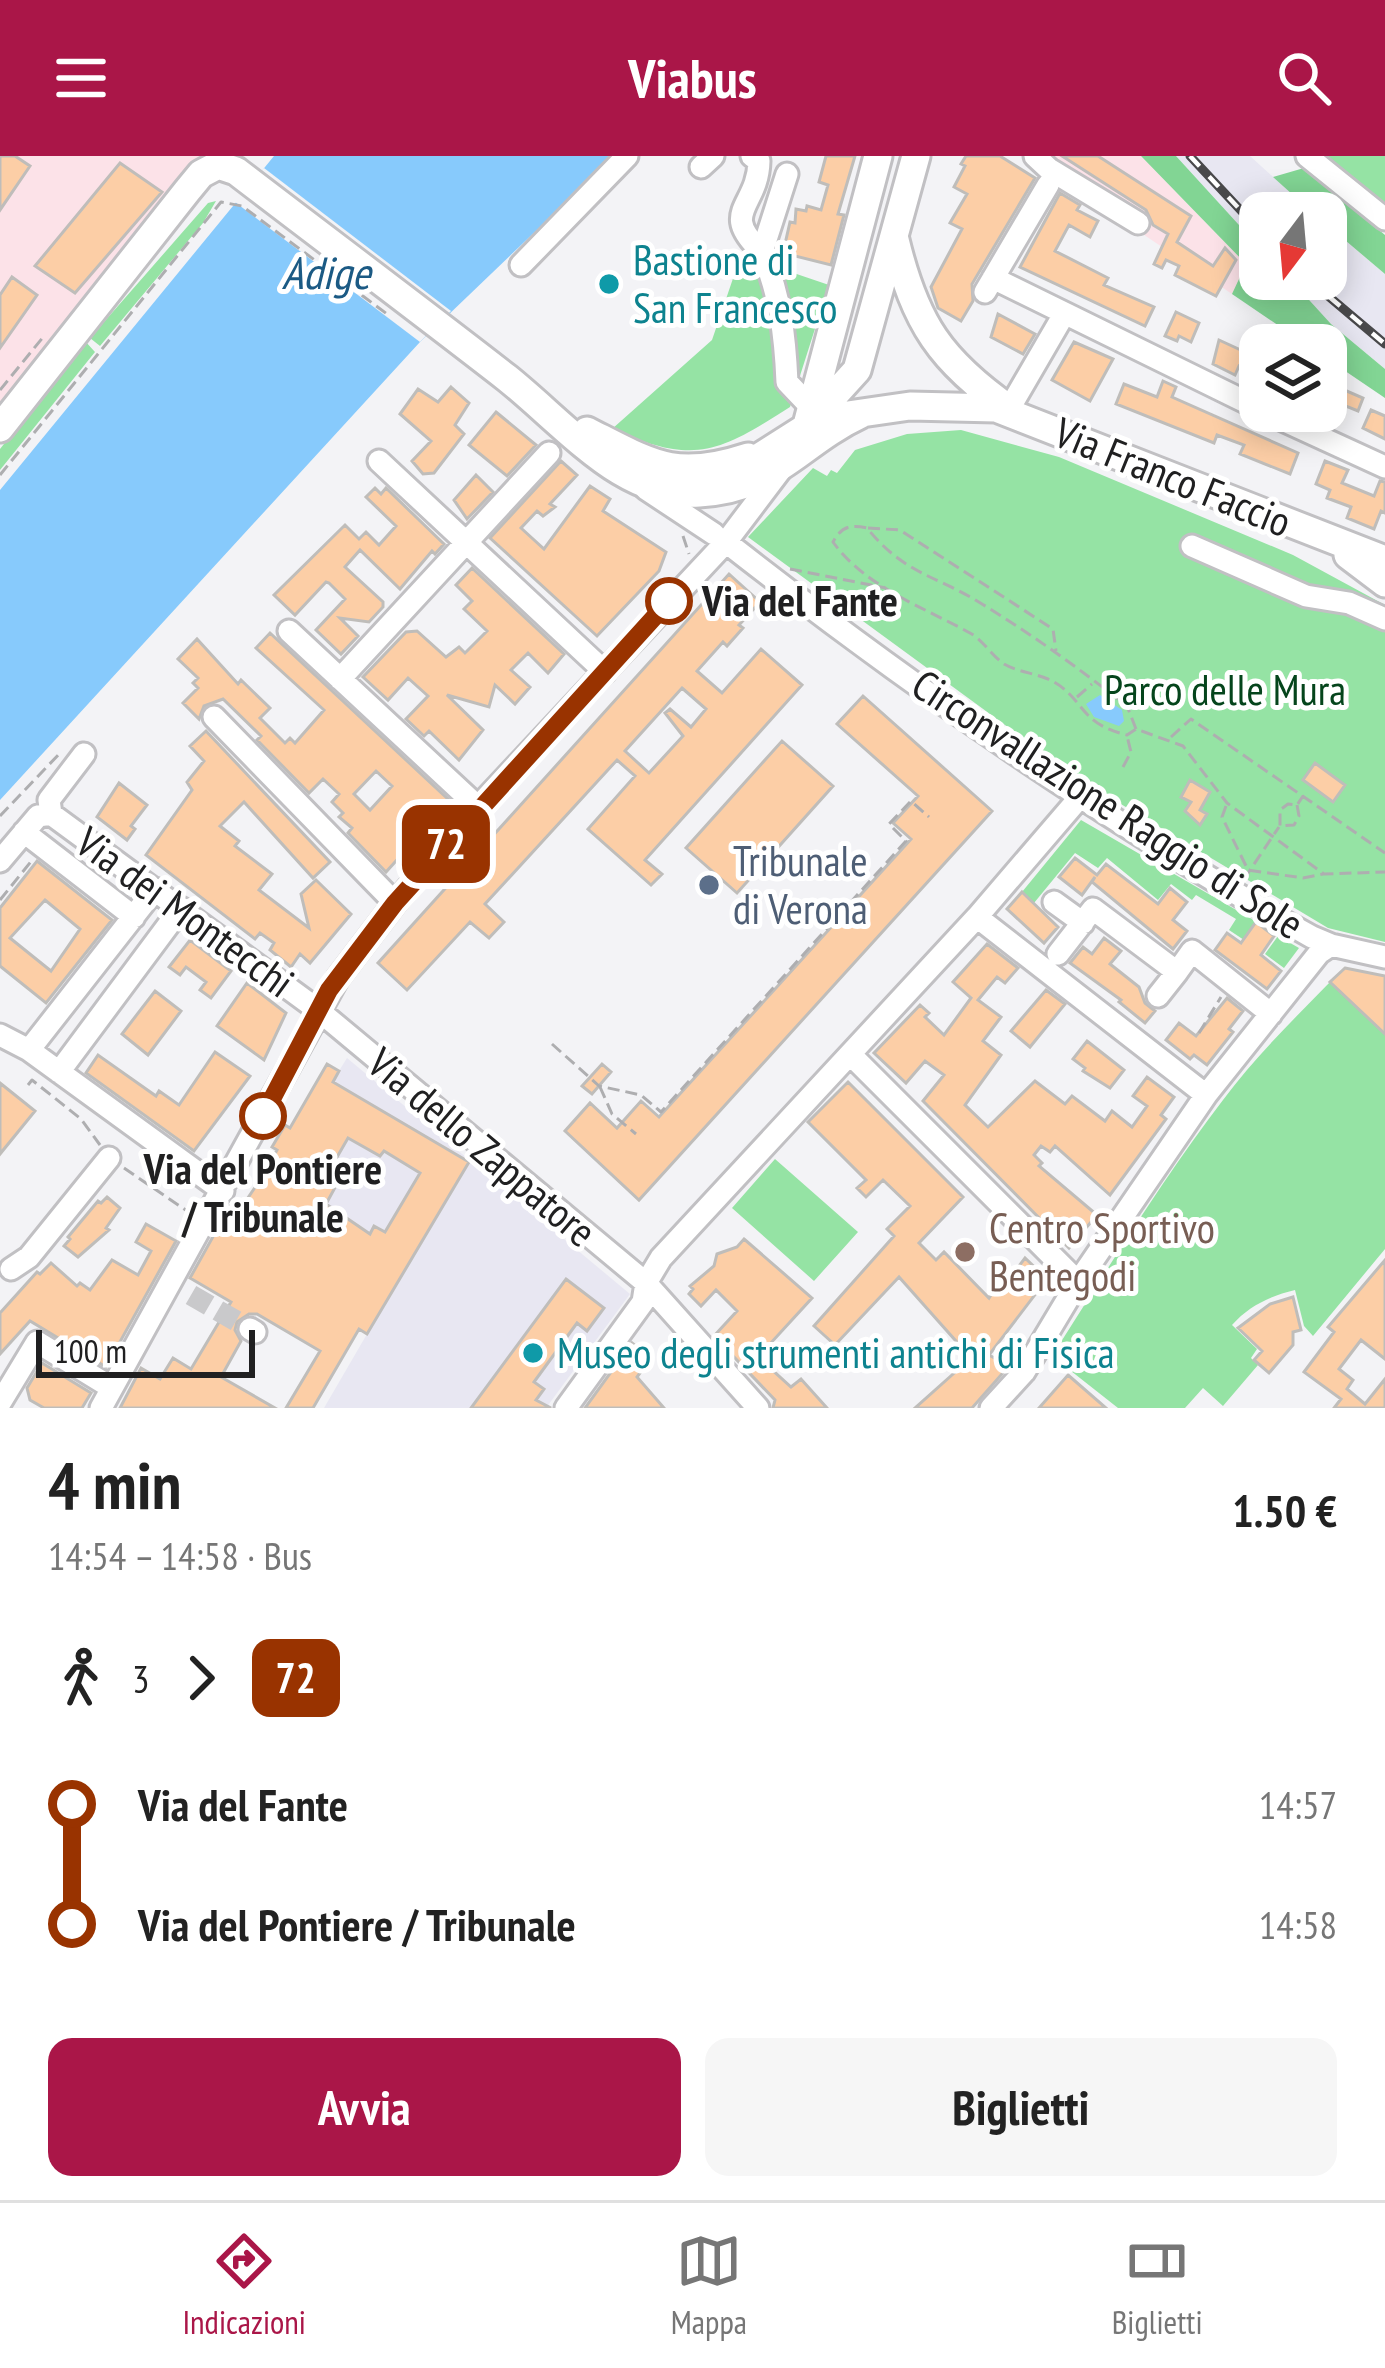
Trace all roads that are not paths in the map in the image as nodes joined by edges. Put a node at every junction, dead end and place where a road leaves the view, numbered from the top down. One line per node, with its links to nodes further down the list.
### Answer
1 (627, 156): 14 (street)
2 (752, 156): 13 (street)
3 (878, 156): 17 (main road)
4 (916, 156): 12 (main road, Via Franco Faccio)
5 (1035, 156): 11 (street)
6 (1307, 156): 10 (street)
7 (224, 165): 19 (main road); 21 (main road)
8 (787, 174): 13 (street)
9 (1048, 185): 15 (street)
10 (1385, 219)
11 (1138, 224)
12 (894, 237): 17 (main road, Via Franco Faccio); 18 (main road, Via Franco Faccio)
13 (762, 252): 17 (street)
14 (521, 265)
15 (1063, 316): 16 (street); 18 (street)
16 (1239, 399)
17 (810, 404): 18 (main road, Via Franco Faccio); 20 (main road, Via Franco Faccio); 25 (main road); 27 (main road)
18 (1008, 408): 20 (main road, Via Franco Faccio); 29 (main road, Via Franco Faccio)
19 (551, 412): 25 (main road); 27 (main road)
20 (860, 414): 25 (main road)
21 (0, 428)
22 (1310, 432): 26 (street)
23 (549, 453): 28 (street)
24 (380, 460): 28 (street)
25 (771, 465): 27 (main road); 30 (street)
26 (1385, 466)
27 (615, 469): 30 (street, Circonvallazione Raggio di Sole)
28 (468, 541): 37 (street); 38 (street)
29 (1330, 541): 32 (main road, Via Franco Faccio); 33 (main road, Via Franco Faccio); 34 (main road, Via Franco Faccio)
30 (724, 546): 37 (street); 41 (street, Circonvallazione Raggio di Sole)
31 (1192, 546): 35 (street)
32 (1385, 560)
33 (1385, 570)
34 (1385, 584)
35 (1385, 620)
36 (290, 632): 38 (street)
37 (605, 671): 42 (street)
38 (340, 679): 42 (street)
39 (214, 717): 48 (street)
40 (84, 754): 43 (street)
41 (1080, 796): 51 (street); 53 (street, Circonvallazione Raggio di Sole)
42 (478, 807): 48 (street)
43 (51, 814): 44 (street); 46 (street, Via dei Montecchi)
44 (24, 832): 45 (street); 50 (street)
45 (0, 861)
46 (155, 889): 49 (street, Via dei Montecchi); 50 (street)
47 (1054, 902): 52 (street)
48 (395, 903): 58 (street)
49 (181, 908): 58 (street, Via dei Montecchi); 63 (street)
50 (134, 917): 61 (street)
51 (977, 917): 62 (street); 64 (street)
52 (1082, 923): 54 (street); 56 (street)
53 (1331, 945): 55 (street, Circonvallazione Raggio di Sole); 59 (street)
54 (1058, 954)
55 (1385, 956)
56 (1177, 972): 57 (street); 59 (street)
57 (1158, 996)
58 (318, 1010): 66 (street); 69 (street, Via dello Zappatore)
59 (1271, 1014): 64 (street)
60 (0, 1035): 61 (street)
61 (29, 1049): 63 (street)
62 (850, 1054): 68 (street); 69 (street)
63 (59, 1072): 66 (street)
64 (1206, 1095): 68 (street)
65 (109, 1158): 67 (street)
66 (223, 1191): 71 (street)
67 (4, 1270)
68 (1078, 1282): 74 (street)
69 (646, 1283): 72 (street); 73 (street, Via dello Zappatore)
70 (3, 1390): 71 (street)
71 (107, 1398)
72 (566, 1408)
73 (758, 1408)
74 (991, 1408)

